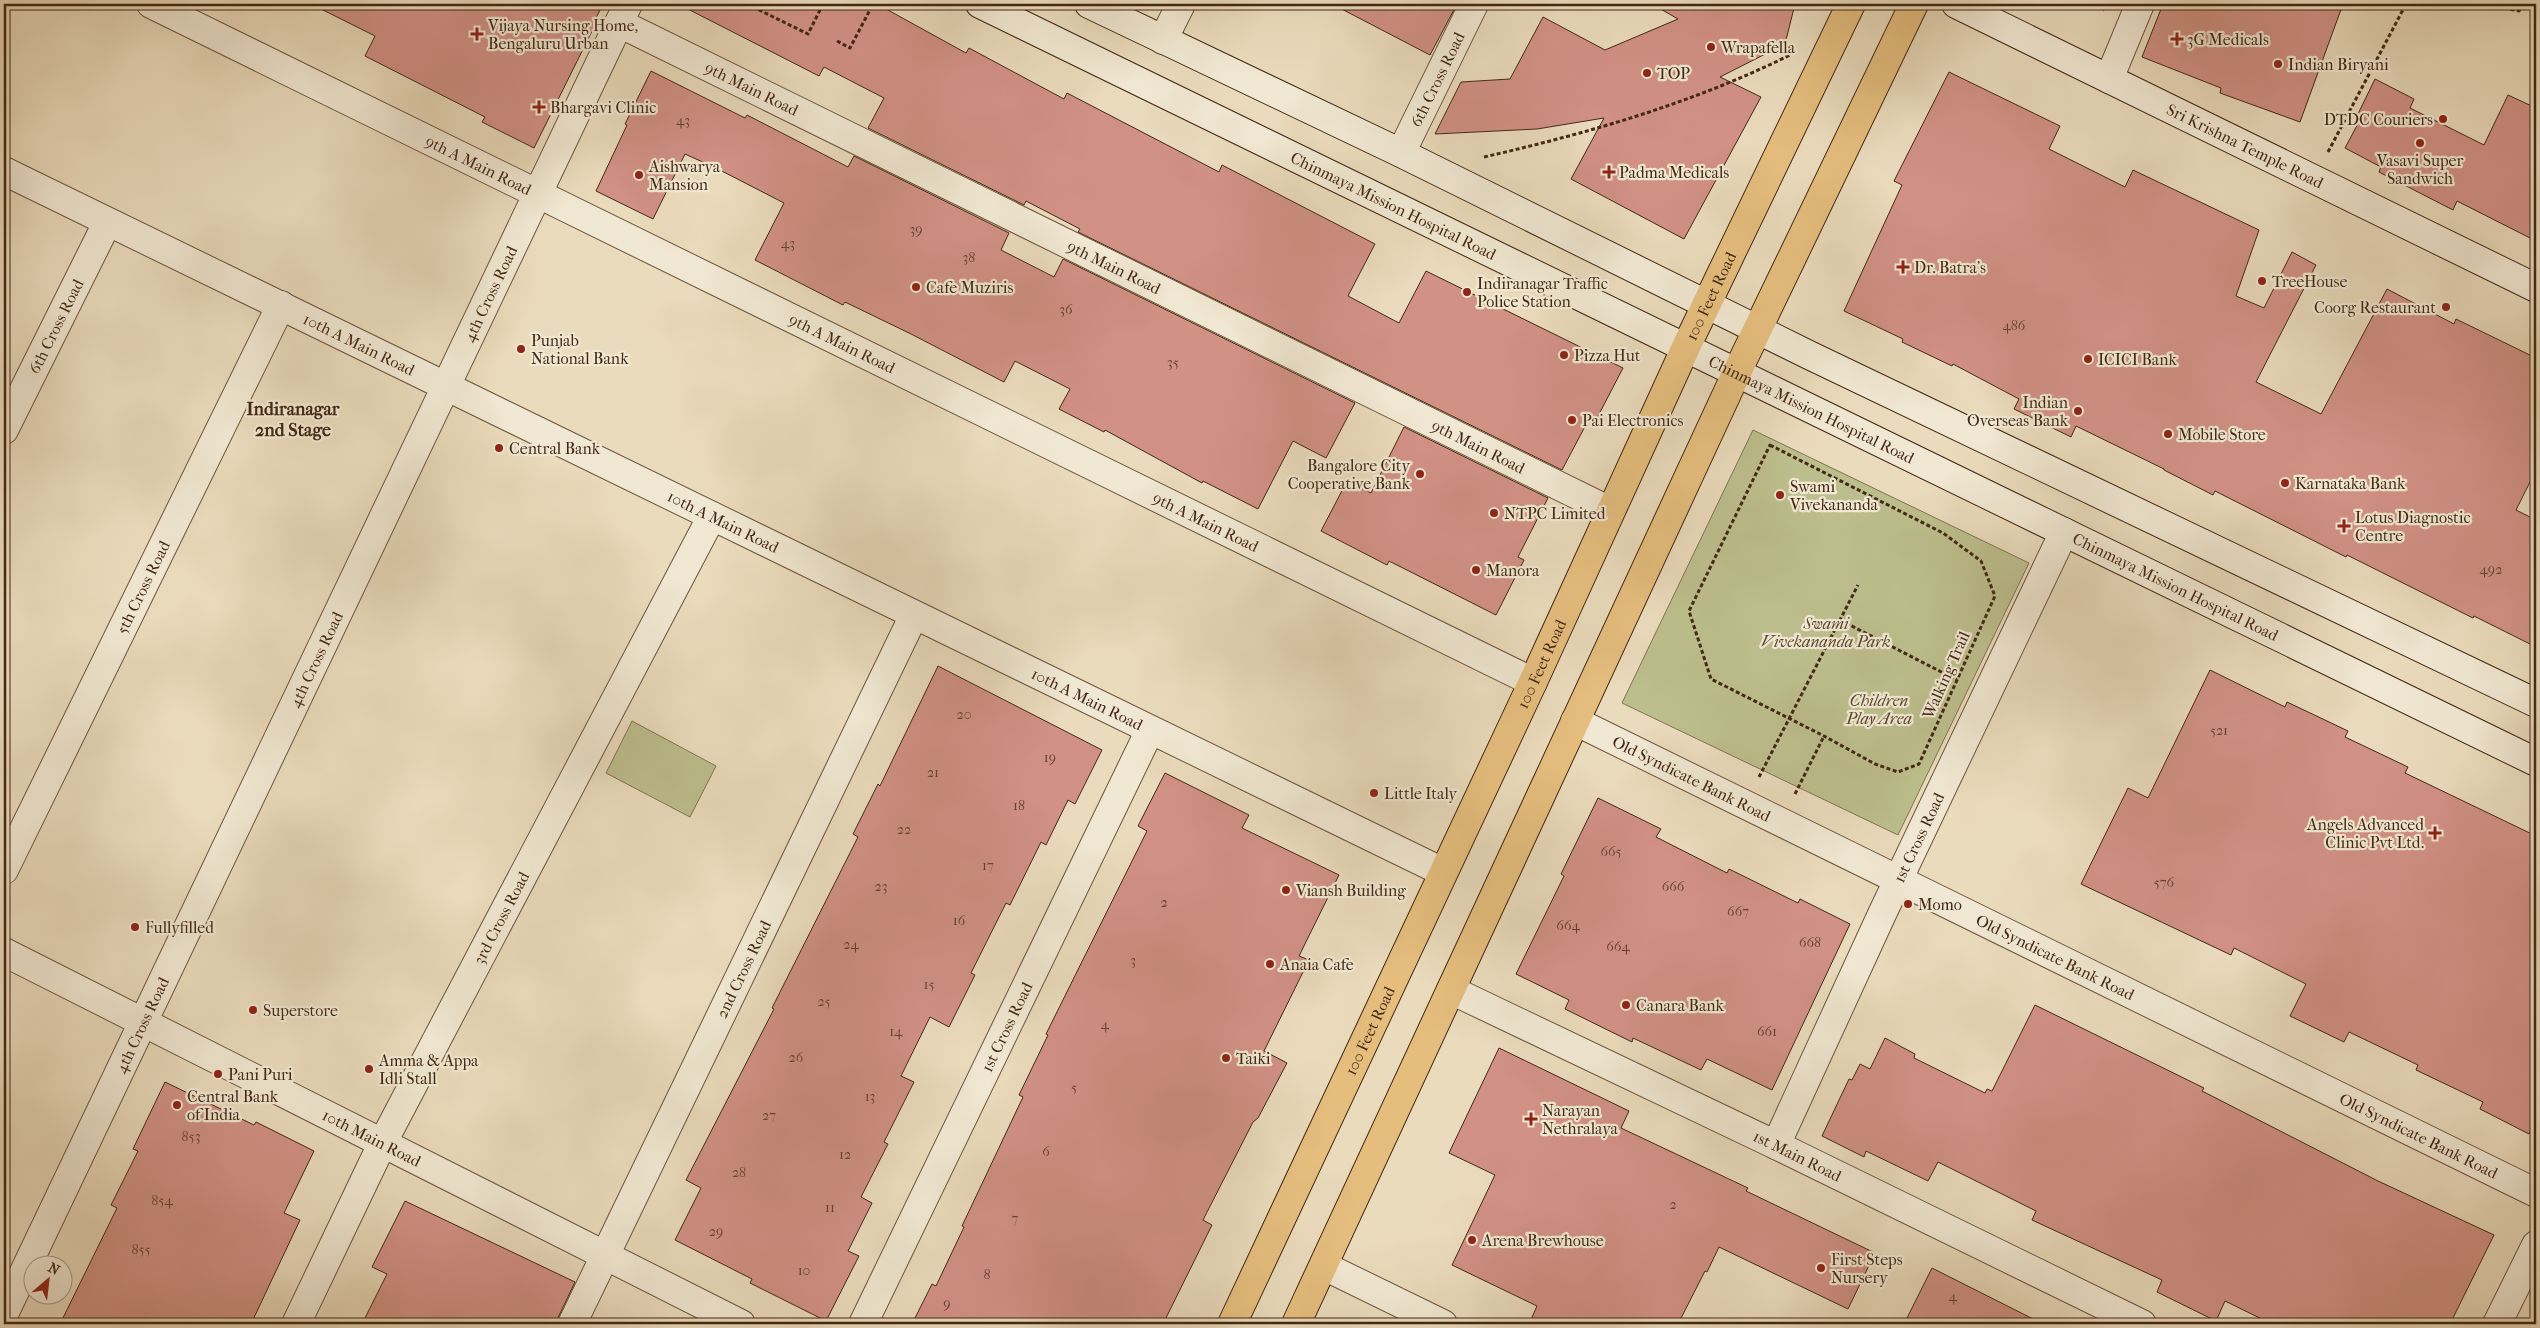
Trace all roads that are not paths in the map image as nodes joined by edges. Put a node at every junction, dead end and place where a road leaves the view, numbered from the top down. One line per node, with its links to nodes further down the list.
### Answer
1 (151, 4): 15 (street, 9th A Main Road)
2 (980, 4): 21 (street, Chinmaya Mission Hospital Road)
3 (1089, 4): 11 (street)
4 (1181, 4): 11 (street)
5 (1474, 4): 13 (street, 6th Cross Road)
6 (1852, 4): 18 (main road, 100 Feet Road)
7 (1914, 4): 20 (main road)
8 (1956, 4): 12 (street, Sri Krishna Temple Road)
9 (2140, 4): 12 (street)
10 (624, 13): 15 (street, 4th Cross Road); 25 (street, 9th Main Road)
11 (1163, 40): 13 (street)
12 (2109, 79): 17 (street, Sri Krishna Temple Road)
13 (1401, 153): 18 (street)
14 (4, 171): 16 (street, 10th A Main Road)
15 (538, 194): 23 (street, 4th Cross Road); 29 (street, 9th A Main Road)
16 (108, 223): 19 (street, 10th A Main Road); 24 (street, 6th Cross Road)
17 (2536, 288)
18 (1707, 303): 20 (street); 21 (main road, 100 Feet Road)
19 (281, 304): 23 (street, 10th A Main Road); 34 (street, 5th Cross Road)
20 (1757, 328): 22 (main road); 30 (street)
21 (1686, 347): 22 (street, Chinmaya Mission Hospital Road); 25 (main road, 100 Feet Road)
22 (1737, 372): 27 (street, Chinmaya Mission Hospital Road); 31 (main road)
23 (446, 386): 26 (street, 10th A Main Road); 39 (street, 4th Cross Road)
24 (4, 430)
25 (1610, 511): 29 (main road, 100 Feet Road)
26 (712, 516): 28 (street, 10th A Main Road); 40 (street, 3rd Cross Road)
27 (2064, 532): 33 (street, Chinmaya Mission Hospital Road); 36 (street, 1st Cross Road)
28 (914, 615): 32 (street, 10th A Main Road); 44 (street, 2nd Cross Road)
29 (1533, 682): 35 (main road, 100 Feet Road)
30 (2536, 702)
31 (1576, 721): 36 (street, Old Syndicate Bank Road); 38 (main road)
32 (1150, 730): 35 (street, 10th A Main Road); 50 (street, 1st Cross Road)
33 (2536, 762)
34 (4, 870)
35 (1443, 872): 51 (main road, 100 Feet Road)
36 (1899, 880): 41 (street, 1st Cross Road); 42 (street, Old Syndicate Bank Road)
37 (4, 952): 39 (street, 10th Main Road)
38 (1451, 990): 41 (street, 1st Main Road); 45 (main road)
39 (142, 1024): 40 (street, 10th Main Road); 46 (street, 4th Cross Road)
40 (382, 1142): 44 (street, 10th Main Road); 47 (street, 3rd Cross Road)
41 (1776, 1145): 54 (street, 1st Main Road)
42 (2536, 1193)
43 (2536, 1245): 55 (street)
44 (605, 1256): 48 (street, 2nd Cross Road); 49 (street, 10th Main Road)
45 (1324, 1266): 52 (main road); 53 (street)
46 (4, 1314)
47 (296, 1324)
48 (572, 1324)
49 (741, 1324)
50 (864, 1324)
51 (1232, 1324)
52 (1296, 1324)
53 (1443, 1324)
54 (2142, 1324)
55 (2497, 1324)

